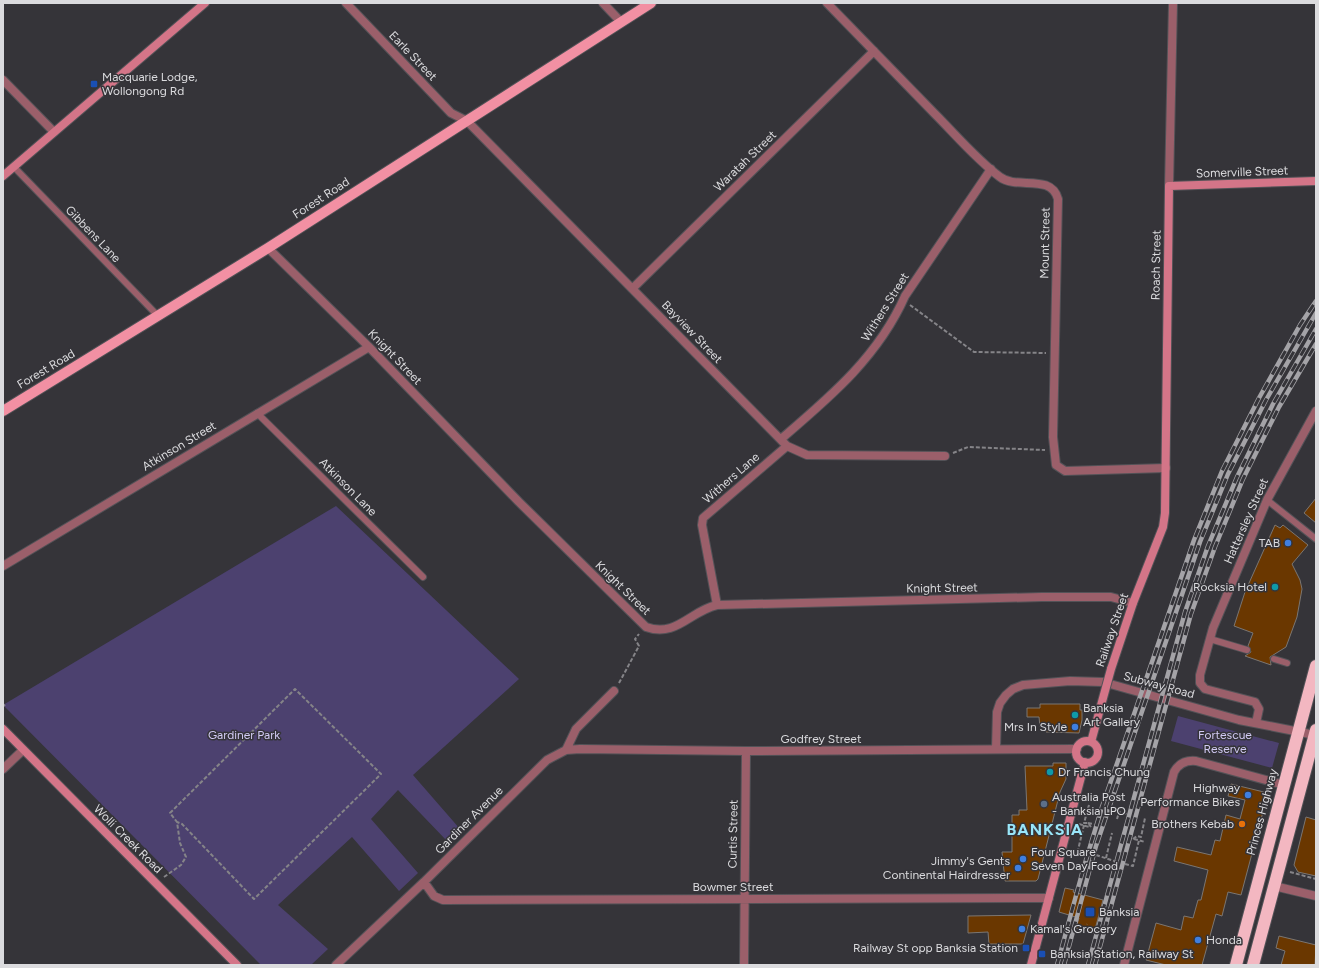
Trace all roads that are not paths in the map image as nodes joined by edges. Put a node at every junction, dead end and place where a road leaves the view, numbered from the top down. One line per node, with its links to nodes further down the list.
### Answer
1 (205, 3): 11 (street)
2 (346, 3): 10 (street, Earle Street)
3 (603, 3): 7 (street)
4 (650, 3): 7 (main road, Forest Road)
5 (827, 3): 8 (street, Mount Street)
6 (1173, 3): 16 (street, Roach Street)
7 (621, 22): 10 (main road, Forest Road)
8 (874, 51): 13 (street, Mount Street); 18 (street, Waratah Street)
9 (3, 80): 11 (street)
10 (467, 121): 17 (main road, Forest Road); 18 (street, Bayview Street)
11 (54, 132): 12 (street)
12 (14, 167): 14 (street); 19 (lane, Gibbens Lane)
13 (991, 169): 24 (street, Withers Street); 26 (street, Mount Street)
14 (3, 176)
15 (1316, 181): 16 (street, Somerville Street)
16 (1169, 186): 26 (street, Roach Street)
17 (268, 248): 19 (main road, Forest Road); 20 (street, Knight Street)
18 (633, 288): 24 (street, Bayview Street)
19 (158, 316): 21 (main road, Forest Road)
20 (369, 347): 23 (street, Atkinson Street); 33 (street, Knight Street)
21 (3, 411)
22 (1316, 411): 27 (street, Hattersley Street)
23 (257, 413): 30 (street, Atkinson Street); 31 (lane, Atkinson Lane)
24 (784, 442): 25 (street, Bayview Street); 33 (street, Withers Lane)
25 (944, 456)
26 (1166, 468): 28 (street, Roach Street)
27 (1267, 500): 29 (lane); 34 (street, Hattersley Street)
28 (1162, 527): 32 (street, Railway Street)
29 (1316, 538)
30 (3, 566)
31 (423, 577)
32 (1133, 603): 33 (street, Knight Street); 44 (street, Railway Street, bridge)
33 (717, 605)
34 (1210, 639): 35 (lane); 40 (street, Hattersley Street)
35 (1247, 650)
36 (1274, 659): 37 (lane)
37 (1287, 663)
38 (1316, 666): 42 (highway, Princes Highway)
39 (614, 691): 48 (street)
40 (1256, 723): 42 (street, Subway Road); 45 (street, Subway Road)
41 (3, 730): 47 (street, Wolli Creek Road)
42 (1298, 731): 43 (street, Subway Road); 52 (highway, Princes Highway)
43 (1315, 733): 54 (highway)
44 (1091, 742): 46 (street); 50 (street)
45 (996, 749): 46 (street, Godfrey Street); 49 (street, Godfrey Street)
46 (1077, 749): 50 (street)
47 (23, 750): 51 (street); 58 (street, Wolli Creek Road)
48 (566, 750): 49 (street, Godfrey Street); 53 (street, Gardiner Avenue)
49 (746, 751): 56 (street, Curtis Street)
50 (1085, 762): 57 (street)
51 (3, 769)
52 (1284, 785): 62 (street); 63 (highway, Princes Highway)
53 (424, 882): 56 (street, Bowmer Street); 59 (street, Gardiner Avenue)
54 (1274, 886): 55 (street); 64 (highway)
55 (1316, 896)
56 (744, 898): 57 (street, Bowmer Street); 60 (street, Curtis Street)
57 (1050, 898): 61 (street)
58 (237, 965)
59 (336, 965)
60 (744, 965)
61 (1031, 965)
62 (1124, 965)
63 (1236, 965)
64 (1254, 965)

